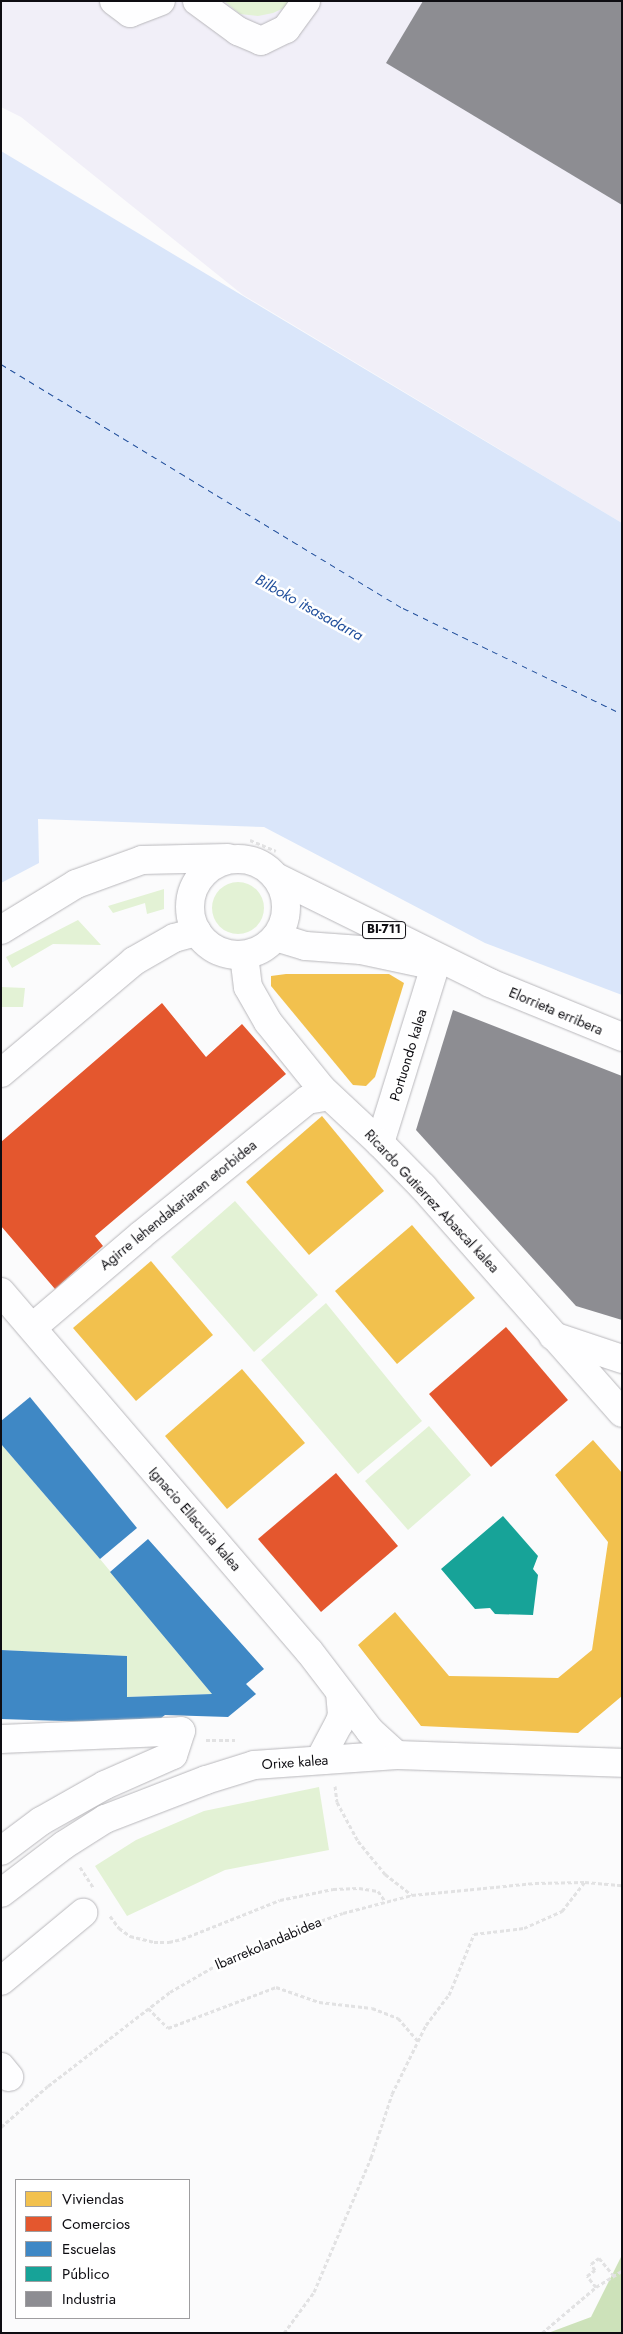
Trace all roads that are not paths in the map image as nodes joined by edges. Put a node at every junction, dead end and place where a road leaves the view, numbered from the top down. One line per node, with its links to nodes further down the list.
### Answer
1 (161, 1): 4 (main road)
2 (197, 1): 3 (main road)
3 (306, 1)
4 (122, 7)
5 (234, 858): 6 (main road); 7 (main road); 8 (main road)
6 (278, 878): 9 (main road); 12 (main road, BI-711)
7 (1, 930)
8 (197, 932): 10 (main road); 14 (main road)
9 (276, 937): 10 (main road); 11 (main road, BI-711)
10 (244, 955): 15 (main road, Ricardo Gutierrez Abascal kalea)
11 (435, 966): 12 (main road, BI-711); 16 (main road, Portuondo kalea)
12 (490, 983): 13 (main road, Elorrieta erribera / BI-711)
13 (622, 1037)
14 (1, 1073)
15 (329, 1096): 16 (main road, Ricardo Gutierrez Abascal kalea); 18 (main road, Agirre lehendakariaren etorbidea)
16 (380, 1143): 19 (main road, Ricardo Gutierrez Abascal kalea)
17 (1, 1292): 18 (main road, Ignacio Ellacuria kalea)
18 (33, 1327): 23 (main road, Ignacio Ellacuria kalea)
19 (553, 1336): 20 (main road); 21 (main road, Ricardo Gutierrez Abascal kalea)
20 (622, 1360): 21 (main road)
21 (604, 1392): 22 (main road, Ricardo Gutierrez Abascal kalea)
22 (622, 1413)
23 (340, 1694): 25 (main road, Ignacio Ellacuria kalea); 27 (main road)
24 (1, 1740): 28 (main road)
25 (397, 1755): 26 (main road, Orixe kalea); 27 (main road, Orixe kalea)
26 (622, 1763)
27 (327, 1769): 29 (main road, Orixe kalea)
28 (1, 1851)
29 (1, 1893)
30 (95, 1912): 31 (main road)
31 (1, 1981)

